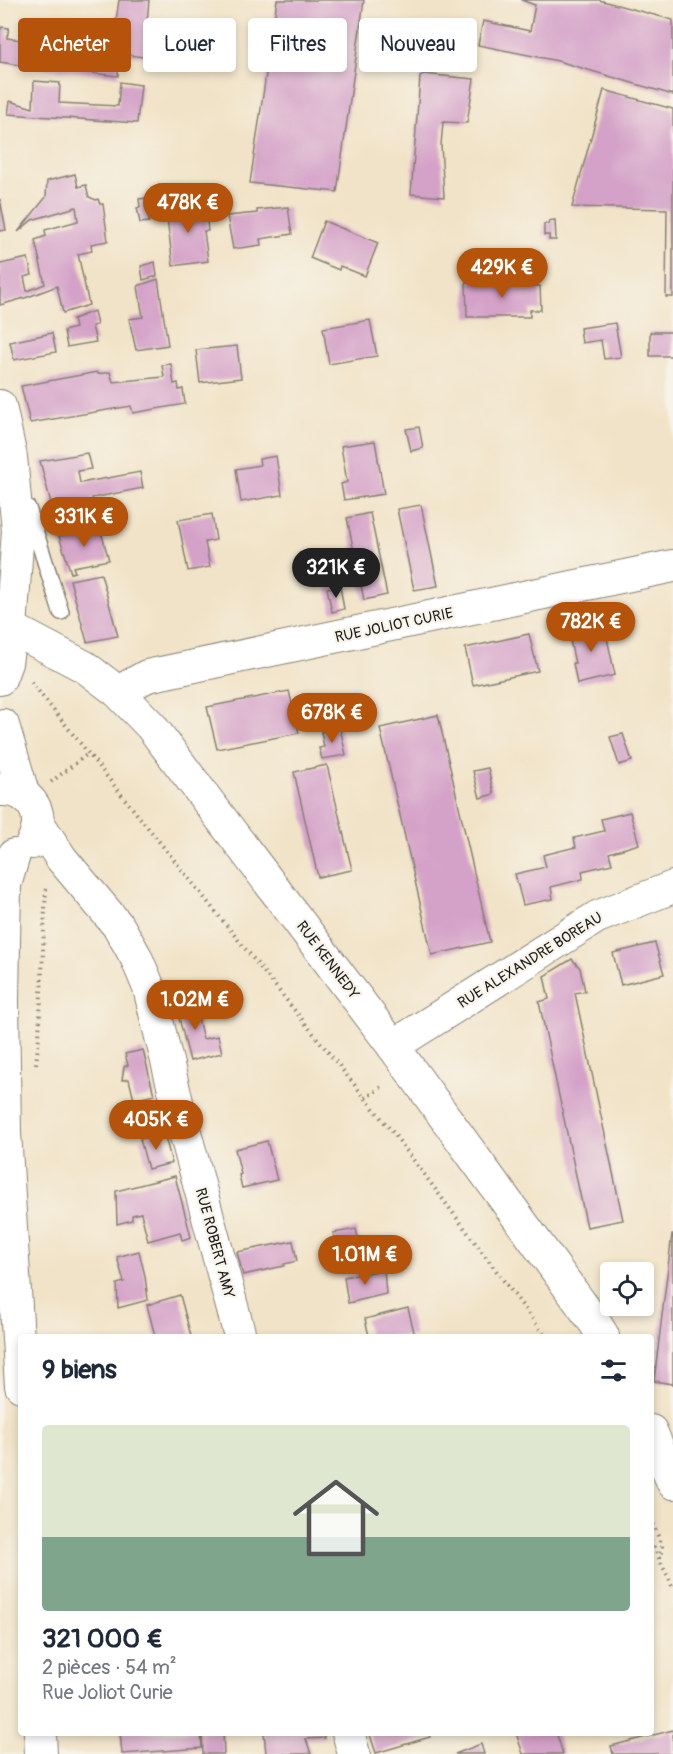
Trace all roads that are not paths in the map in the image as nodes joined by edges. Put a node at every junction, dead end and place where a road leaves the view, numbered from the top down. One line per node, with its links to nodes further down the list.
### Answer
1 (0, 406): 2 (street)
2 (11, 457): 4 (lane); 5 (street)
3 (673, 566): 7 (street, RUE JOLIOT CURIE)
4 (61, 612)
5 (11, 628): 6 (street); 7 (street, RUE KENNEDY)
6 (8, 680): 8 (street)
7 (118, 692): 13 (street, RUE KENNEDY)
8 (2, 726): 9 (street, RUE ROBERT AMY)
9 (24, 790): 10 (street, RUE ROBERT AMY)
10 (14, 857): 12 (street); 14 (street, RUE ROBERT AMY)
11 (673, 887): 13 (street, RUE ALEXANDRE BOREAU)
12 (2, 1000): 16 (street)
13 (393, 1046): 15 (street, RUE KENNEDY)
14 (239, 1334)
15 (602, 1334)
16 (18, 1339)
17 (654, 1438): 18 (street)
18 (672, 1479)
19 (40, 1736): 21 (street)
20 (349, 1736): 22 (street)
21 (41, 1754)
22 (354, 1754)

